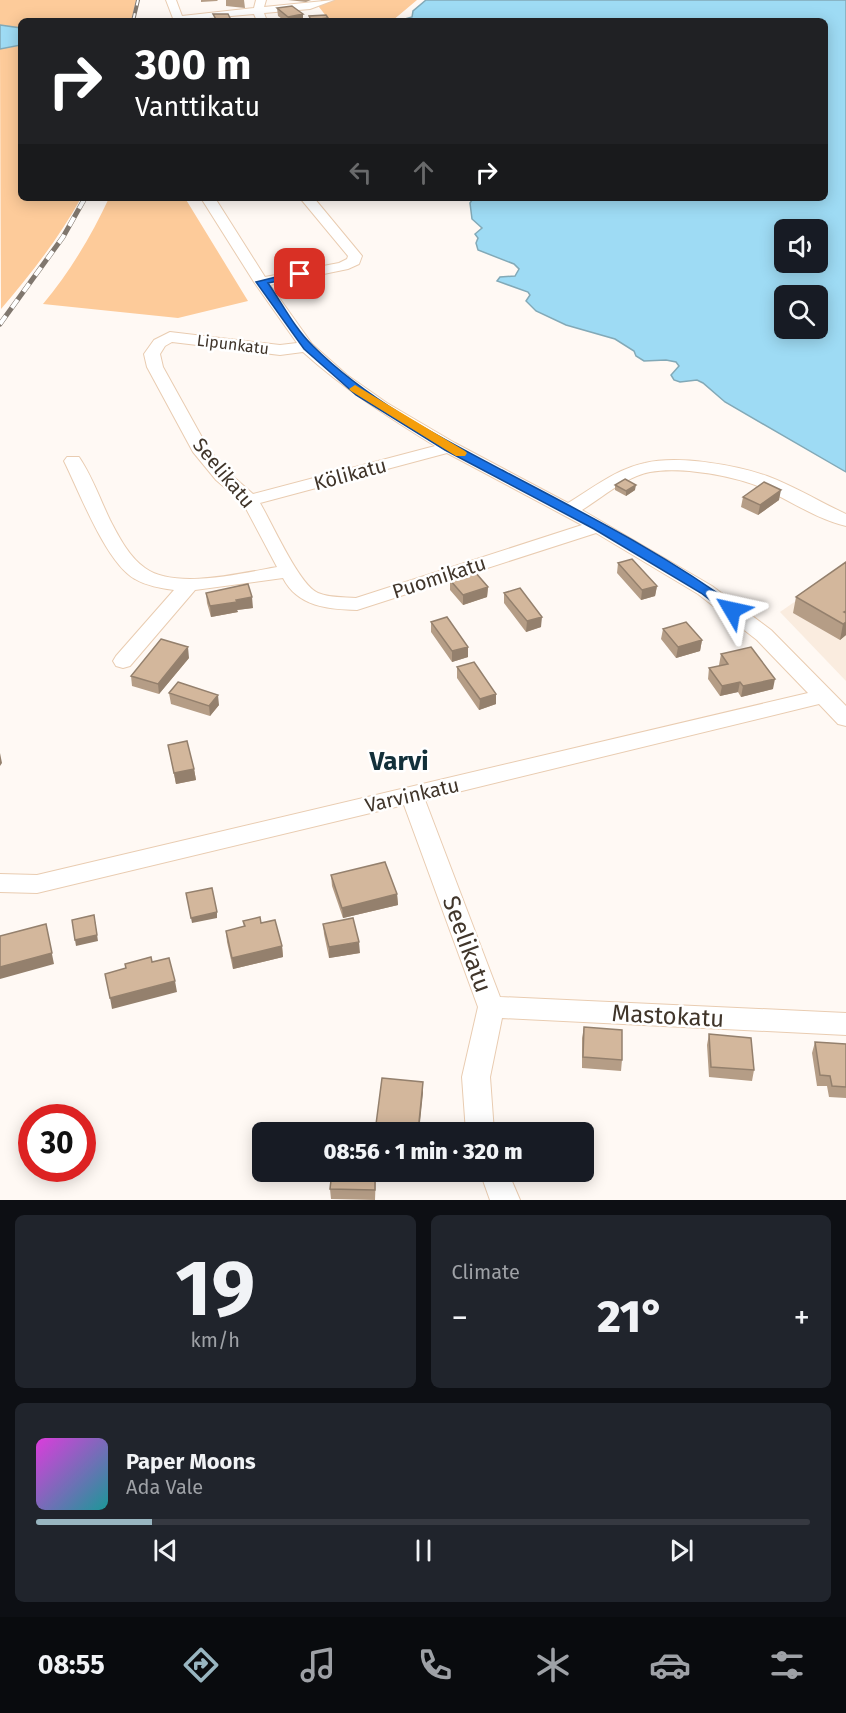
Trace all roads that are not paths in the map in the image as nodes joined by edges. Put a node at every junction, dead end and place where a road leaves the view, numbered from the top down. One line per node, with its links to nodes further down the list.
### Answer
1 (171, 0): 4 (street)
2 (329, 0): 3 (street)
3 (260, 11): 5 (street)
4 (178, 18)
5 (197, 18)
6 (210, 201): 8 (street)
7 (309, 201): 8 (street)
8 (261, 282): 10 (street)
9 (159, 343): 10 (street, Lipunkatu); 13 (street, Seelikatu)
10 (307, 347): 11 (street)
11 (450, 447): 13 (street, Kölikatu); 14 (street)
12 (73, 460): 18 (street)
13 (250, 500): 17 (street, Seelikatu)
14 (568, 511): 15 (street); 16 (street)
15 (846, 521)
16 (598, 526): 17 (street, Puomikatu); 20 (street)
17 (289, 572): 18 (street)
18 (190, 584): 19 (street)
19 (123, 661)
20 (824, 696): 21 (street); 22 (street, Varvinkatu)
21 (845, 716)
22 (412, 795): 23 (street, Varvinkatu); 24 (street, Seelikatu)
23 (0, 883)
24 (491, 1007): 25 (street, Mastokatu); 26 (street, Seelikatu)
25 (846, 1024)
26 (479, 1122)
27 (498, 1182): 28 (street)
28 (505, 1200)

